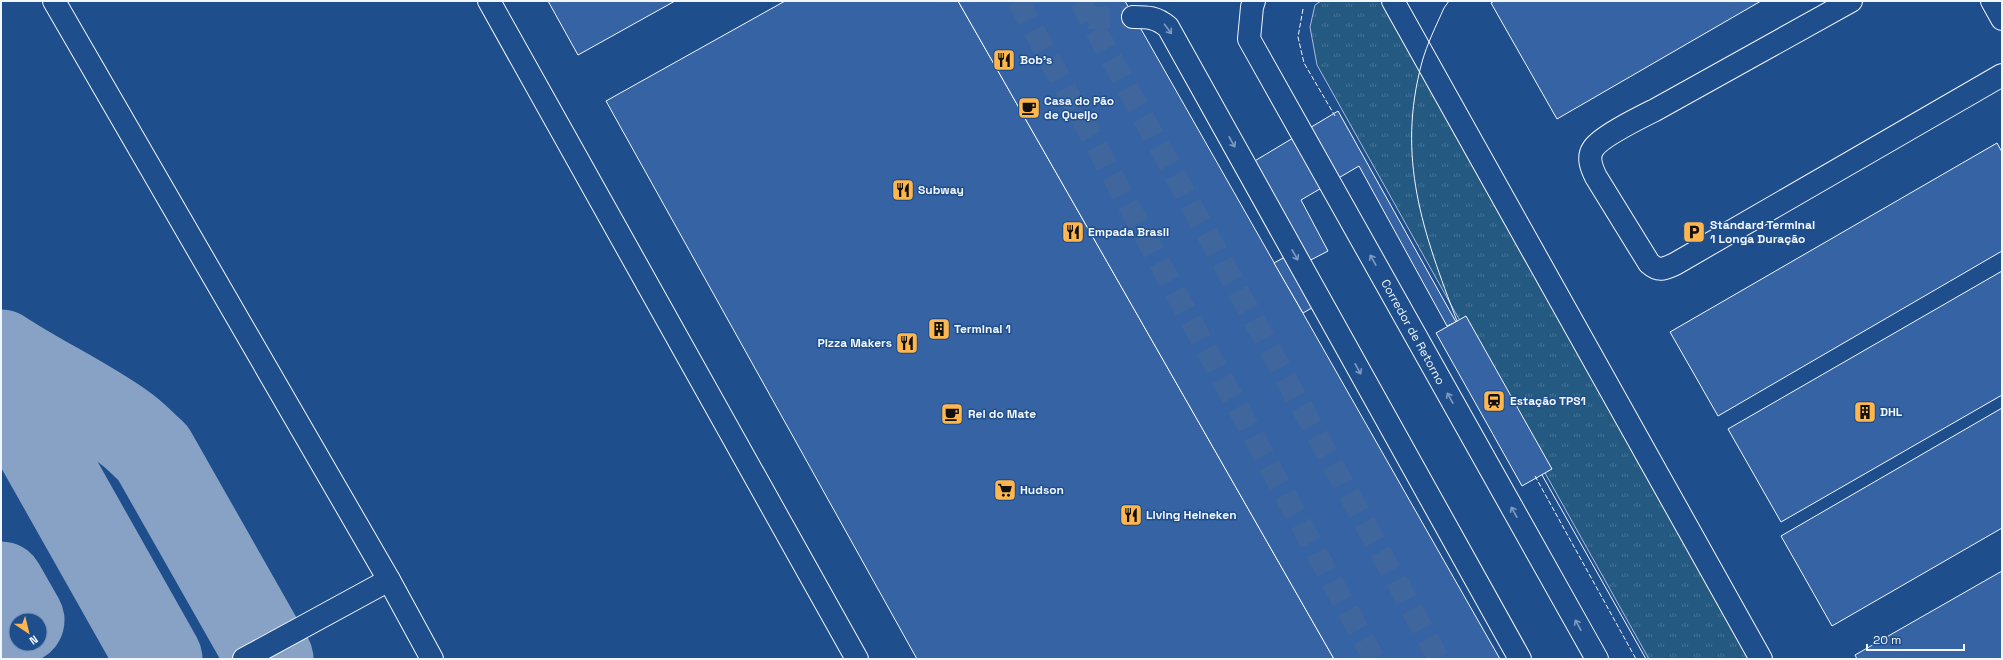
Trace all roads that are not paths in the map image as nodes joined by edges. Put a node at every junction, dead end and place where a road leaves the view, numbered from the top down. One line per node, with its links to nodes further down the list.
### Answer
1 (54, 1): 10 (street)
2 (490, 1): 13 (street)
3 (1254, 1): 15 (street, Corredor de Retorno, one-way to 3)
4 (1393, 1): 16 (street)
5 (1851, 1): 9 (street)
6 (1992, 1): 8 (street)
7 (1133, 17): 14 (street, one-way to 14)
8 (2002, 19)
9 (2002, 75)
10 (389, 580): 11 (street); 12 (street)
11 (244, 659)
12 (432, 659)
13 (857, 659)
14 (1520, 659)
15 (1597, 659)
16 (1761, 659)

